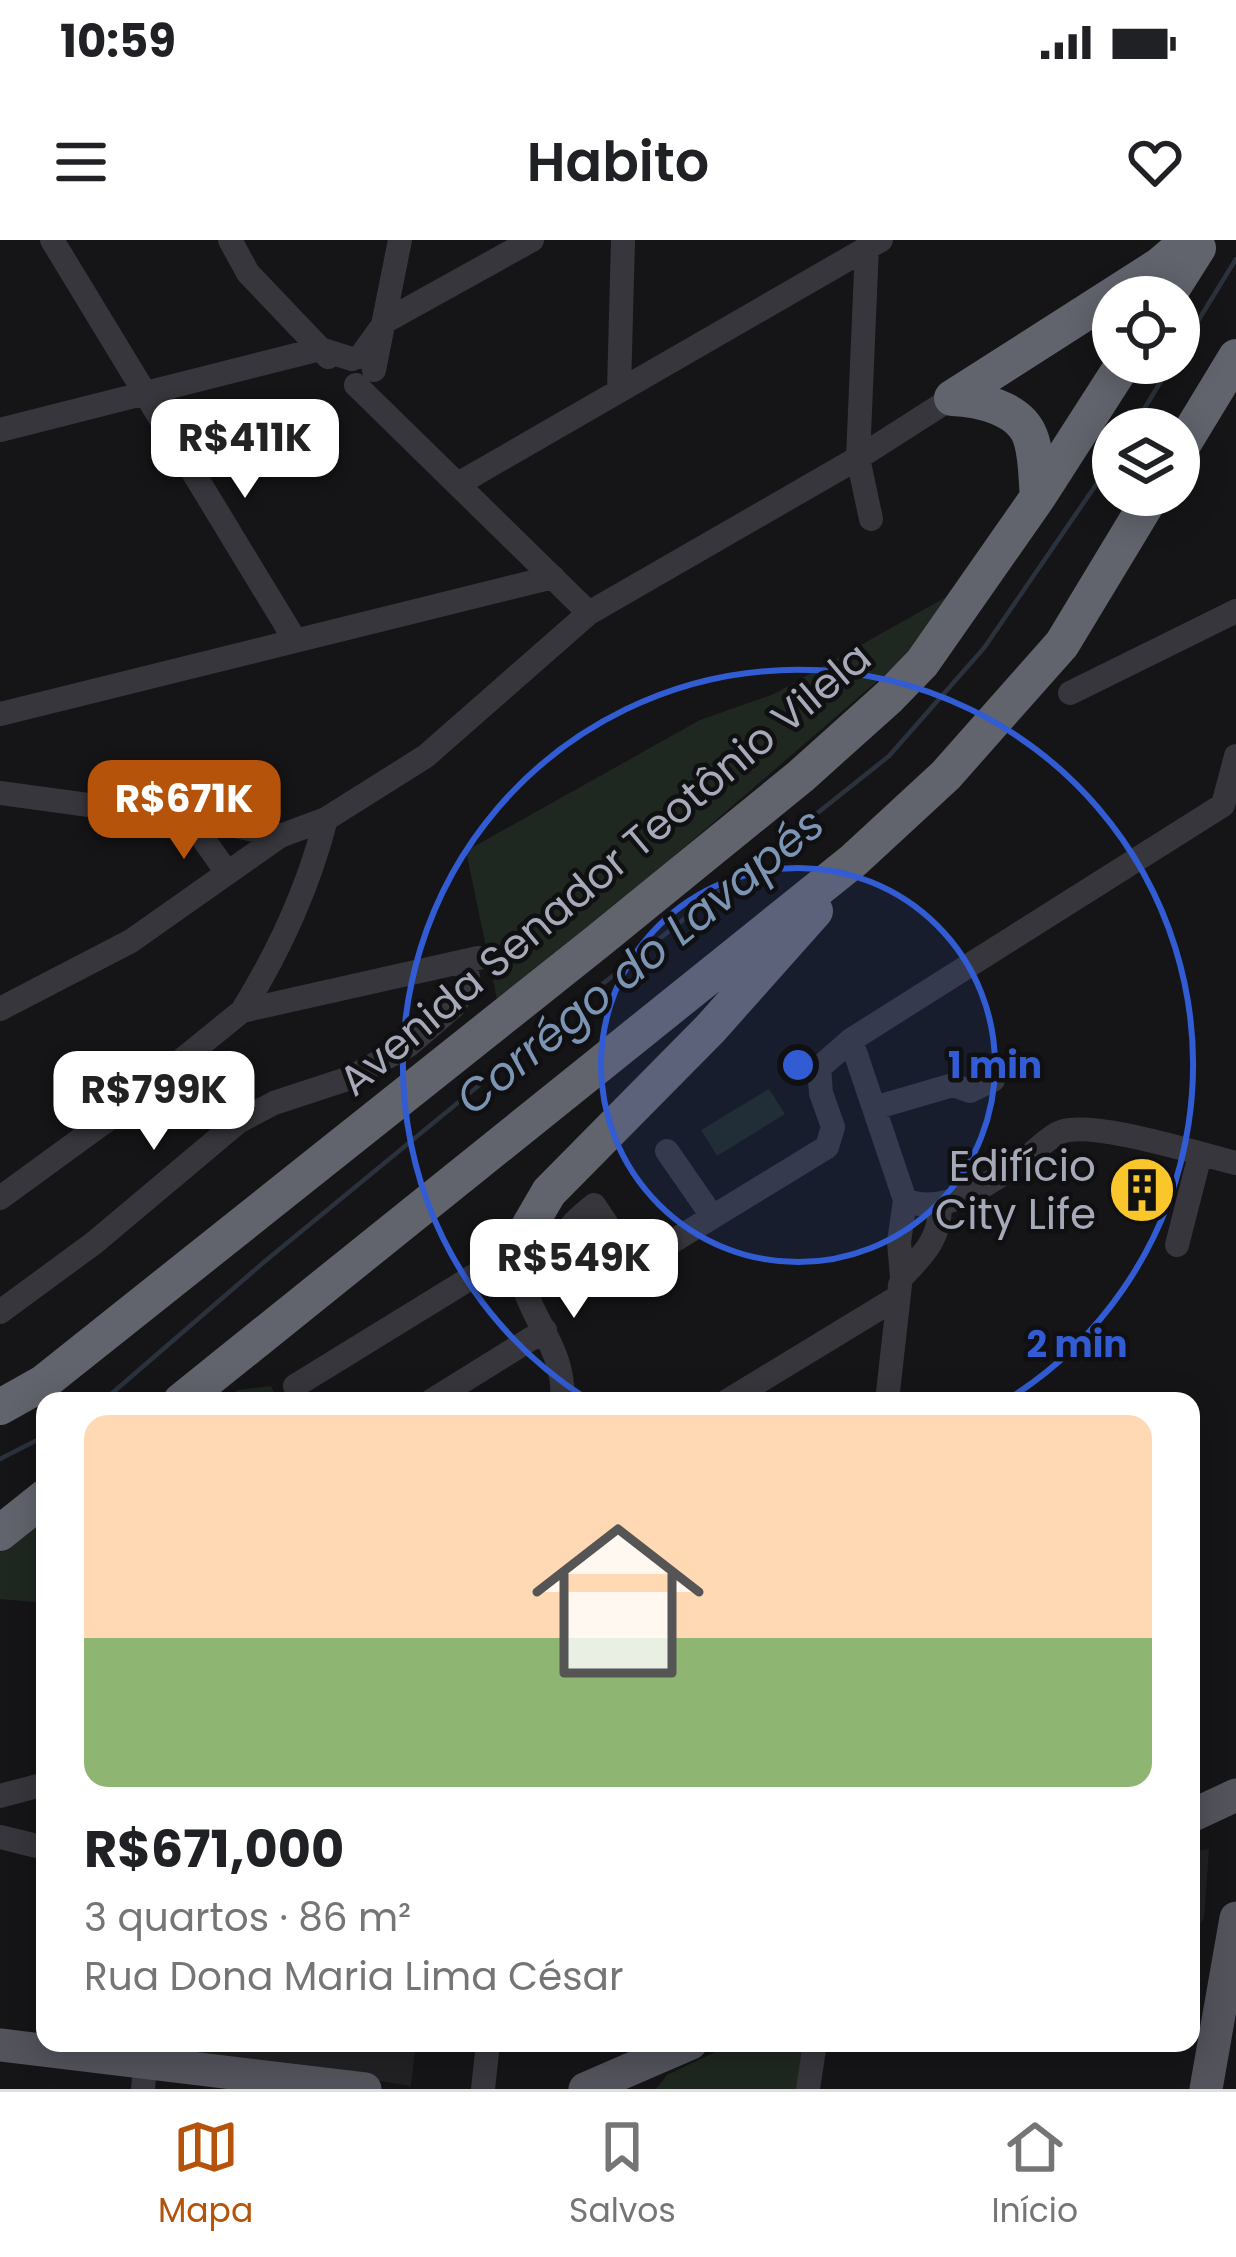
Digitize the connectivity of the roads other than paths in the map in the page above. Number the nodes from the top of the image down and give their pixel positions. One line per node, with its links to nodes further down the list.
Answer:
1 (52, 240): 16 (street)
2 (230, 240): 11 (street)
3 (400, 240): 10 (street)
4 (532, 240): 10 (street)
5 (623, 240): 15 (street)
6 (1189, 240): 17 (highway)
7 (1204, 240): 9 (highway)
8 (874, 244): 15 (street); 20 (street)
9 (1181, 276)
10 (386, 321): 13 (street)
11 (320, 349): 13 (street); 16 (street)
12 (1236, 357): 18 (highway)
13 (360, 370): 21 (street)
14 (1111, 384): 22 (highway, Avenida Senador Teotônio Vilela)
15 (620, 390): 21 (street)
16 (143, 393): 19 (street); 28 (street)
17 (952, 398): 20 (street); 22 (highway)
18 (1200, 416)
19 (0, 430)
20 (858, 458): 24 (street); 27 (street)
21 (458, 484): 25 (street)
22 (1038, 497): 65 (highway, Avenida Senador Teotônio Vilela)
23 (1139, 516): 37 (highway)
24 (871, 519)
25 (553, 577): 27 (street); 28 (street)
26 (1236, 611): 29 (street)
27 (589, 613): 35 (street)
28 (295, 640): 30 (street)
29 (1070, 693)
30 (0, 714)
31 (1236, 756): 33 (street)
32 (0, 793): 34 (street)
33 (1229, 807): 41 (street)
34 (189, 819): 36 (street); 38 (street)
35 (326, 819): 36 (street); 40 (street)
36 (280, 836): 38 (street)
37 (854, 860): 51 (highway); 60 (highway)
38 (226, 871): 39 (street)
39 (0, 1009)
40 (242, 1011): 47 (street); 57 (street)
41 (851, 1040): 43 (street); 50 (street)
42 (993, 1080): 43 (street)
43 (874, 1108): 48 (street)
44 (668, 1151): 50 (street)
45 (1200, 1155): 46 (street); 49 (street); 52 (street)
46 (1236, 1163)
47 (0, 1198)
48 (904, 1200): 49 (street); 56 (street)
49 (940, 1206): 56 (street)
50 (712, 1216): 53 (street)
51 (524, 1235): 54 (street); 55 (street)
52 (1177, 1245)
53 (634, 1265)
54 (477, 1274): 55 (street); 59 (street)
55 (524, 1283): 58 (street)
56 (900, 1287): 63 (street); 64 (street)
57 (0, 1312)
58 (545, 1330): 61 (street); 62 (street)
59 (295, 1387)
60 (192, 1392)
61 (445, 1392)
62 (563, 1392)
63 (741, 1392)
64 (888, 1392)
65 (0, 1407)
66 (36, 1497): 68 (highway)
67 (36, 1502): 69 (highway)
68 (0, 1510)
69 (0, 1533)
70 (36, 1786): 72 (street)
71 (1236, 1795): 73 (main road)
72 (0, 1796)
73 (1200, 1812)
74 (0, 1837): 75 (street)
75 (36, 1847)
76 (1236, 1918): 89 (main road)
77 (0, 2044): 78 (main road)
78 (36, 2049)
79 (58, 2052): 83 (main road)
80 (487, 2052): 86 (street)
81 (670, 2052): 87 (main road)
82 (814, 2052): 88 (street)
83 (145, 2064): 84 (main road)
84 (300, 2085): 85 (main road)
85 (365, 2089)
86 (483, 2089)
87 (585, 2089)
88 (808, 2089)
89 (1206, 2089)

